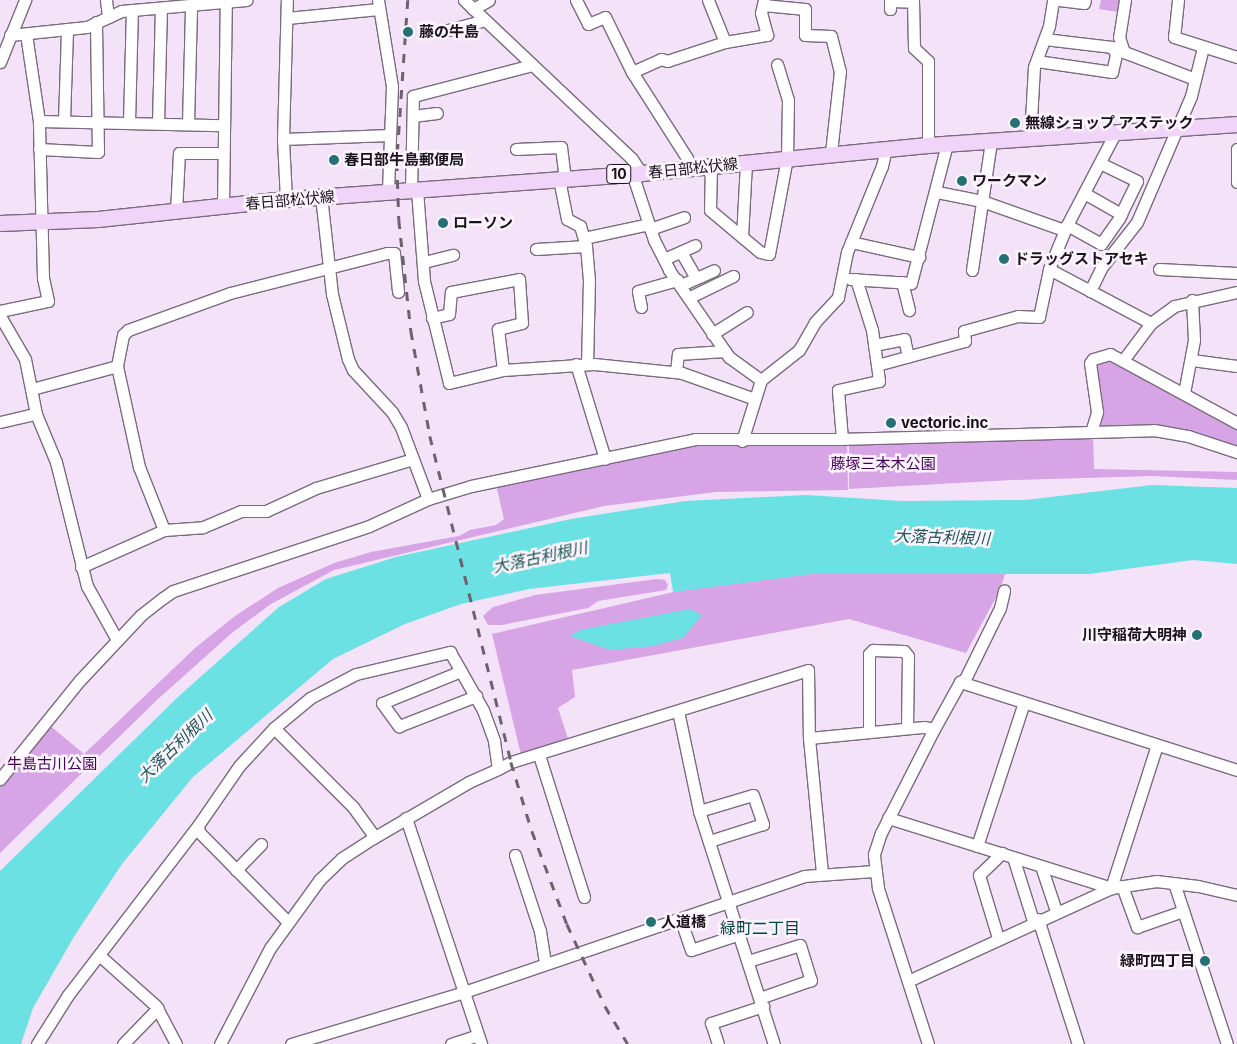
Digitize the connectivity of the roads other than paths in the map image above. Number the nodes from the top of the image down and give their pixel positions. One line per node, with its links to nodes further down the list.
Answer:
1 (25, 0): 31 (street)
2 (106, 0): 24 (street)
3 (247, 0): 14 (street)
4 (287, 0): 25 (street)
5 (464, 0): 21 (street)
6 (489, 0): 21 (street)
7 (576, 0): 40 (street)
8 (708, 0): 33 (street)
9 (1053, 0): 32 (street)
10 (1059, 0): 11 (street)
11 (1085, 0)
12 (1124, 0): 41 (street)
13 (1178, 0): 34 (street)
14 (227, 1): 19 (street); 51 (street)
15 (913, 1): 22 (street); 59 (street)
16 (764, 3): 33 (street); 65 (street)
17 (143, 5): 20 (street); 23 (street)
18 (378, 5): 25 (street); 54 (street)
19 (191, 6): 20 (street); 49 (street)
20 (161, 8): 48 (street)
21 (473, 9): 26 (street)
22 (890, 9)
23 (132, 10): 24 (street); 47 (street)
24 (108, 17): 27 (street)
25 (287, 18): 56 (street)
26 (485, 20): 29 (street); 38 (street)
27 (96, 22): 28 (street); 46 (street)
28 (67, 29): 30 (street); 45 (street)
29 (448, 30)
30 (26, 34): 31 (street); 44 (street)
31 (10, 35): 37 (street)
32 (1044, 40): 36 (street); 36 (street)
33 (725, 42): 40 (street)
34 (1203, 47): 35 (street); 41 (street)
35 (1237, 56)
36 (1037, 61): 55 (street)
37 (0, 62)
38 (532, 65): 43 (street); 71 (street)
39 (777, 65): 66 (street)
40 (632, 72): 70 (street)
41 (1195, 78): 52 (street)
42 (438, 113): 43 (street)
43 (413, 116): 74 (street)
44 (39, 121): 45 (street); 60 (street)
45 (64, 121): 46 (street)
46 (95, 121): 47 (street); 60 (street)
47 (129, 122): 48 (street)
48 (158, 122): 49 (street)
49 (188, 124): 51 (street)
50 (1237, 124): 52 (main road, 春日部松伏線 / 10)
51 (222, 125): 64 (street)
52 (1177, 129): 53 (main road, 春日部松伏線 / 10); 112 (street)
53 (1115, 133): 55 (main road, 春日部松伏線 / 10); 68 (street)
54 (390, 135): 56 (street); 75 (street)
55 (1030, 138): 57 (main road, 春日部松伏線 / 10)
56 (283, 139): 79 (street)
57 (991, 141): 58 (main road, 春日部松伏線 / 10); 80 (street)
58 (948, 144): 59 (main road, 春日部松伏線 / 10); 76 (street)
59 (928, 145): 62 (main road, 春日部松伏線 / 10)
60 (39, 149): 86 (street)
61 (516, 149): 72 (street)
62 (886, 149): 65 (main road, 春日部松伏線 / 10); 92 (street)
63 (1237, 149): 73 (street)
64 (222, 153): 81 (street); 82 (street)
65 (831, 153): 66 (main road, 春日部松伏線 / 10)
66 (787, 158): 67 (main road, 春日部松伏線 / 10); 90 (street)
67 (746, 162): 69 (main road, 春日部松伏線 / 10); 90 (street)
68 (1100, 163): 77 (street); 83 (street)
69 (711, 166): 70 (main road, 春日部松伏線 / 10); 90 (street)
70 (689, 168): 71 (main road, 春日部松伏線 / 10)
71 (637, 173): 72 (main road, 春日部松伏線 / 10); 88 (street)
72 (562, 179): 74 (main road, 春日部松伏線 / 10); 91 (street)
73 (1237, 182)
74 (414, 190): 75 (main road, 春日部松伏線 / 10); 99 (street)
75 (388, 192): 78 (main road, 春日部松伏線 / 10)
76 (937, 192): 80 (street); 97 (street)
77 (1084, 192): 83 (street); 89 (street)
78 (321, 196): 79 (main road, 春日部松伏線 / 10); 102 (street)
79 (286, 199): 81 (main road, 春日部松伏線 / 10)
80 (982, 201): 89 (street); 104 (street)
81 (223, 206): 82 (main road, 春日部松伏線 / 10)
82 (176, 212): 86 (main road, 春日部松伏線 / 10)
83 (1121, 214): 89 (street)
84 (684, 217): 88 (street)
85 (0, 218): 87 (street)
86 (40, 222): 87 (main road, 春日部松伏線 / 10); 119 (street)
87 (0, 223)
88 (649, 227): 91 (street); 98 (street)
89 (1065, 227): 100 (street)
90 (742, 237)
91 (585, 242): 94 (street); 130 (street)
92 (851, 242): 97 (street); 108 (street)
93 (695, 245): 95 (street)
94 (536, 249)
95 (681, 252): 98 (street); 107 (street)
96 (453, 255): 99 (street)
97 (919, 257): 110 (street)
98 (664, 260): 111 (street)
99 (424, 262): 122 (street)
100 (1049, 269): 112 (street); 127 (street)
101 (1159, 269): 105 (street)
102 (329, 270): 113 (street); 132 (street); 147 (street)
103 (714, 270): 107 (street)
104 (972, 270)
105 (1237, 273)
106 (733, 276): 115 (street)
107 (696, 278): 111 (street)
108 (844, 279): 109 (street); 136 (street)
109 (856, 279): 110 (street); 125 (street)
110 (902, 282): 118 (street)
111 (679, 283): 115 (street); 117 (street)
112 (1090, 291): 123 (street)
113 (398, 292)
114 (1237, 292): 116 (street)
115 (690, 297): 124 (street)
116 (1192, 300): 123 (street); 129 (street)
117 (641, 307)
118 (909, 310)
119 (0, 311)
120 (747, 312): 124 (street)
121 (0, 316): 137 (street)
122 (432, 318): 134 (street); 134 (street)
123 (1151, 323): 128 (street)
124 (712, 334): 126 (street)
125 (874, 345): 127 (street); 131 (street)
126 (725, 351): 135 (street); 136 (street)
127 (908, 357): 131 (street)
128 (1124, 359): 138 (street); 143 (street)
129 (1192, 360): 133 (street); 138 (street)
130 (581, 364): 134 (street); 135 (street); 148 (street)
131 (877, 365): 144 (street)
132 (117, 366): 137 (street); 150 (street)
133 (1237, 366)
134 (503, 370)
135 (676, 372): 139 (street)
136 (761, 380): 139 (street)
137 (32, 389): 140 (street)
138 (1184, 393): 142 (street)
139 (755, 399): 145 (street)
140 (36, 414): 141 (street); 151 (street)
141 (0, 422)
142 (1237, 423)
143 (1091, 432): 144 (street); 146 (street)
144 (842, 439): 145 (street)
145 (742, 441): 148 (street)
146 (1237, 452)
147 (413, 459): 149 (street); 150 (street)
148 (605, 459): 149 (street)
149 (428, 499): 153 (street)
150 (164, 530): 151 (street)
151 (81, 567): 153 (street)
152 (1004, 590): 155 (street)
153 (117, 640): 168 (street)
154 (461, 671): 156 (street); 156 (street); 159 (street)
155 (960, 682): 157 (street); 161 (street)
156 (476, 696): 166 (street)
157 (1024, 702): 164 (street); 176 (street)
158 (678, 711): 163 (street); 165 (street); 169 (street)
159 (274, 728): 172 (street); 173 (street)
160 (907, 728): 161 (street); 162 (street); 162 (street)
161 (934, 729): 171 (street)
162 (869, 731): 163 (street)
163 (809, 738): 182 (street)
164 (1157, 745): 167 (street); 184 (street)
165 (538, 755): 166 (street); 186 (street)
166 (498, 770): 170 (street)
167 (1237, 770)
168 (0, 779)
169 (699, 811): 174 (street); 174 (street)
170 (406, 818): 173 (street); 199 (street)
171 (888, 818): 176 (street); 181 (street)
172 (198, 826): 180 (street); 195 (street)
173 (375, 837): 192 (street)
174 (709, 841): 187 (street)
175 (261, 844): 180 (street)
176 (977, 846): 178 (street)
177 (515, 854): 197 (street)
178 (1007, 855): 179 (street); 191 (street); 194 (street)
179 (1041, 866): 184 (street); 188 (street)
180 (236, 870): 192 (street)
181 (874, 870): 182 (street); 198 (street)
182 (822, 873): 187 (street)
183 (1174, 883): 184 (street); 185 (street); 189 (street)
184 (1117, 887): 188 (street); 189 (street)
185 (1237, 895)
186 (584, 897)
187 (729, 902): 190 (street); 193 (street)
188 (1056, 911): 191 (street)
189 (1183, 911): 215 (street)
190 (680, 918): 193 (street); 197 (street)
191 (1036, 920): 194 (street); 214 (street)
192 (288, 922): 208 (street)
193 (740, 934): 196 (street)
194 (998, 938): 198 (street)
195 (99, 955): 201 (street); 205 (street)
196 (748, 961): 200 (street); 200 (street)
197 (545, 963): 199 (street)
198 (908, 981): 213 (street)
199 (464, 992): 202 (street); 203 (street)
200 (762, 1002): 204 (street); 212 (street)
201 (158, 1008): 206 (street); 207 (street)
202 (329, 1032): 209 (street); 210 (street)
203 (479, 1040): 211 (street)
204 (770, 1043)
205 (37, 1044)
206 (123, 1044)
207 (176, 1044)
208 (220, 1044)
209 (290, 1044)
210 (333, 1044)
211 (451, 1044)
212 (718, 1044)
213 (928, 1044)
214 (1078, 1044)
215 (1228, 1044)

